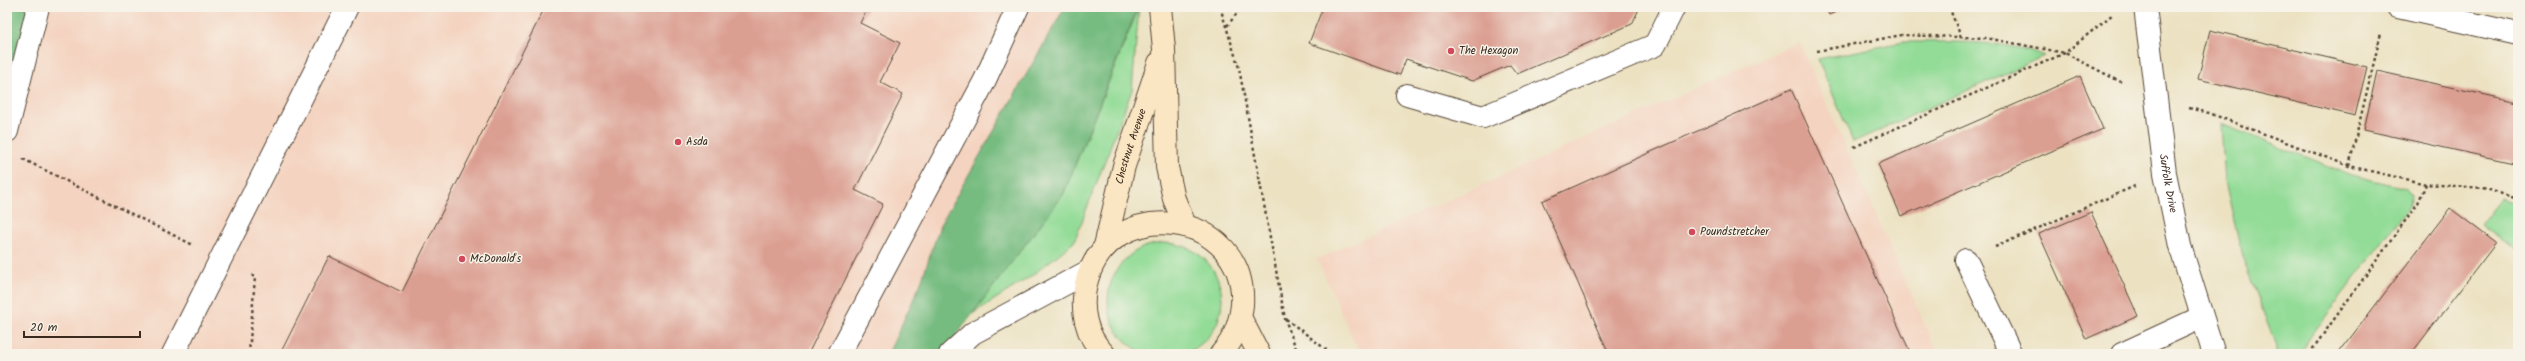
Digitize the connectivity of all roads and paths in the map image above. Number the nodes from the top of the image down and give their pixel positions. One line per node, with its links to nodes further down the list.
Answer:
1 (38, 7): 21 (street)
2 (347, 7): 30 (street)
3 (1018, 7): 38 (street)
4 (1160, 7): 16 (street, Chestnut Avenue)
5 (1220, 7): 12 (path)
6 (1242, 7): 12 (path)
7 (1674, 7): 19 (street)
8 (1949, 7): 15 (path)
9 (2145, 7): 20 (street, Suffolk Drive)
10 (2398, 7): 14 (street)
11 (2116, 11): 18 (path)
12 (1226, 26): 35 (path)
13 (2381, 30): 24 (path)
14 (2518, 34)
15 (1961, 37): 17 (path); 18 (path)
16 (1164, 49): 28 (street, Chestnut Avenue); 29 (street, Chestnut Avenue)
17 (1817, 51)
18 (2065, 52): 20 (path); 22 (path)
19 (1408, 95)
20 (2155, 100): 24 (path); 25 (street, Suffolk Drive)
21 (7, 131)
22 (1854, 147)
23 (20, 159): 30 (path)
24 (2349, 166): 26 (path)
25 (2165, 173): 31 (path); 33 (street, Suffolk Drive)
26 (2426, 184): 27 (path); 48 (path)
27 (2518, 199)
28 (1185, 225): 29 (street); 34 (street)
29 (1105, 246): 32 (street)
30 (222, 259): 36 (street); 37 (path)
31 (1966, 260): 45 (street)
32 (1089, 271): 39 (street); 40 (street)
33 (2202, 317): 46 (street); 47 (street, Suffolk Drive)
34 (1241, 319): 41 (street); 42 (street)
35 (1285, 319): 43 (path); 44 (path)
36 (173, 354)
37 (249, 354)
38 (839, 354)
39 (950, 354)
40 (1104, 354)
41 (1221, 354)
42 (1259, 354)
43 (1298, 354)
44 (1332, 354)
45 (2011, 354)
46 (2122, 354)
47 (2214, 354)
48 (2309, 354)

